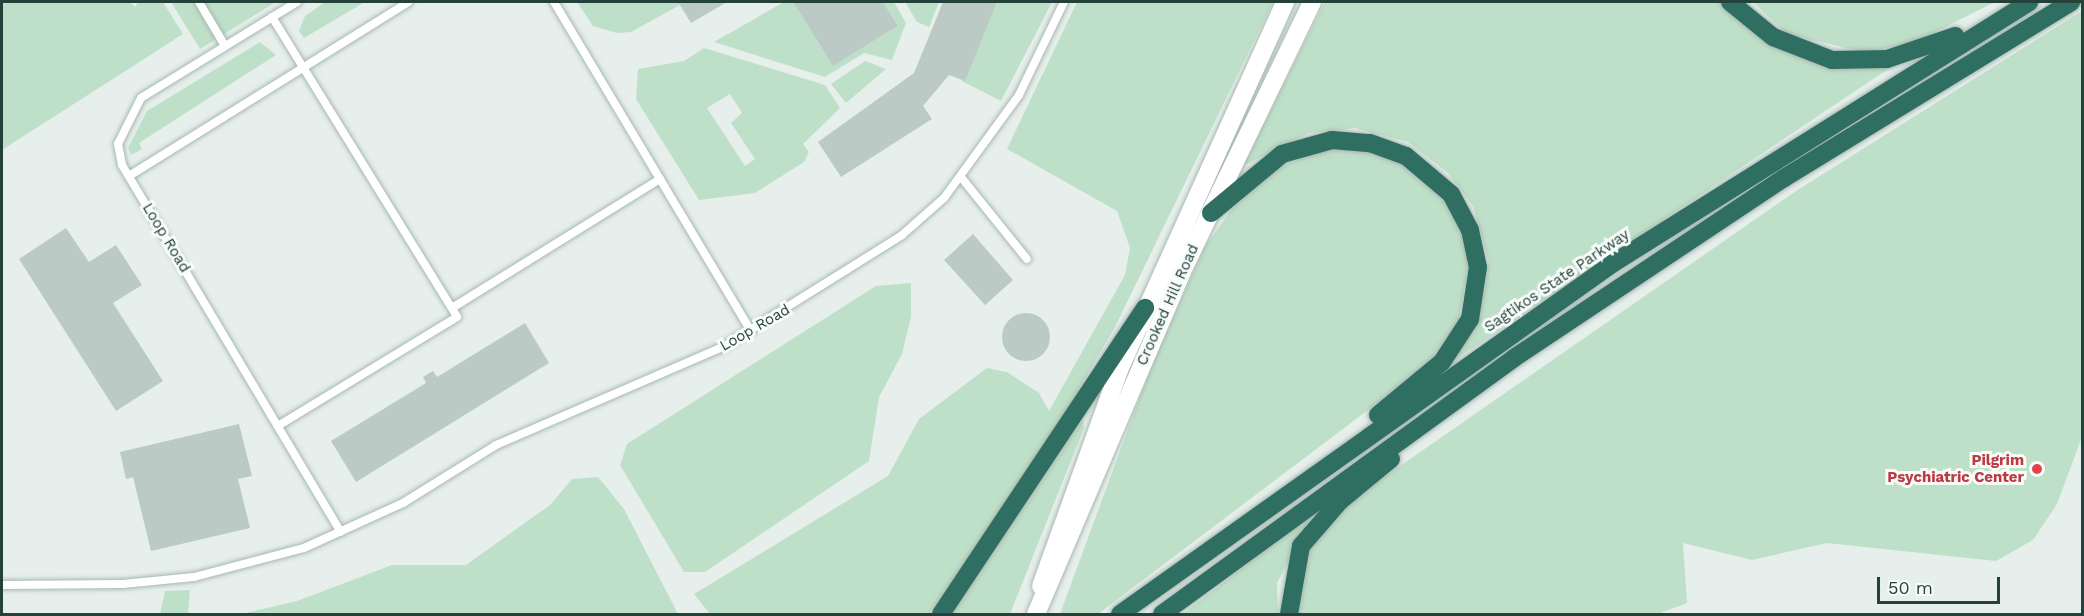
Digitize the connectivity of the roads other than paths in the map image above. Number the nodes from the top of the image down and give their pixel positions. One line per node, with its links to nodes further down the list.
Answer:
1 (200, 2): 13 (lane)
2 (297, 2): 11 (lane, Loop Road)
3 (408, 2): 14 (lane)
4 (554, 2): 17 (lane)
5 (1064, 2): 16 (lane, Loop Road)
6 (1285, 2): 21 (main road, Crooked Hill Road)
7 (1312, 2): 18 (main road, Crooked Hill Road)
8 (1730, 2): 12 (highway)
9 (2030, 2): 12 (highway, Sagtikos State Parkway)
10 (2071, 2): 23 (highway)
11 (272, 17): 13 (lane, Loop Road); 14 (lane)
12 (2001, 18): 25 (highway, Sagtikos State Parkway)
13 (225, 46): 15 (lane, Loop Road)
14 (303, 67): 15 (lane); 20 (lane)
15 (129, 176): 24 (lane, Loop Road)
16 (961, 177): 19 (lane); 22 (lane, Loop Road)
17 (660, 180): 20 (lane); 22 (lane)
18 (1211, 213): 25 (highway); 29 (main road, Crooked Hill Road)
19 (1027, 259)
20 (452, 308): 24 (lane)
21 (1144, 308): 28 (highway); 29 (main road, Crooked Hill Road)
22 (751, 331): 26 (lane, Loop Road)
23 (1514, 358): 31 (highway); 32 (highway)
24 (278, 426): 26 (lane, Loop Road)
25 (1322, 468): 30 (highway, Sagtikos State Parkway)
26 (341, 532): 27 (lane, Loop Road)
27 (2, 585)
28 (941, 615)
29 (1036, 615)
30 (1120, 615)
31 (1162, 615)
32 (1289, 615)

